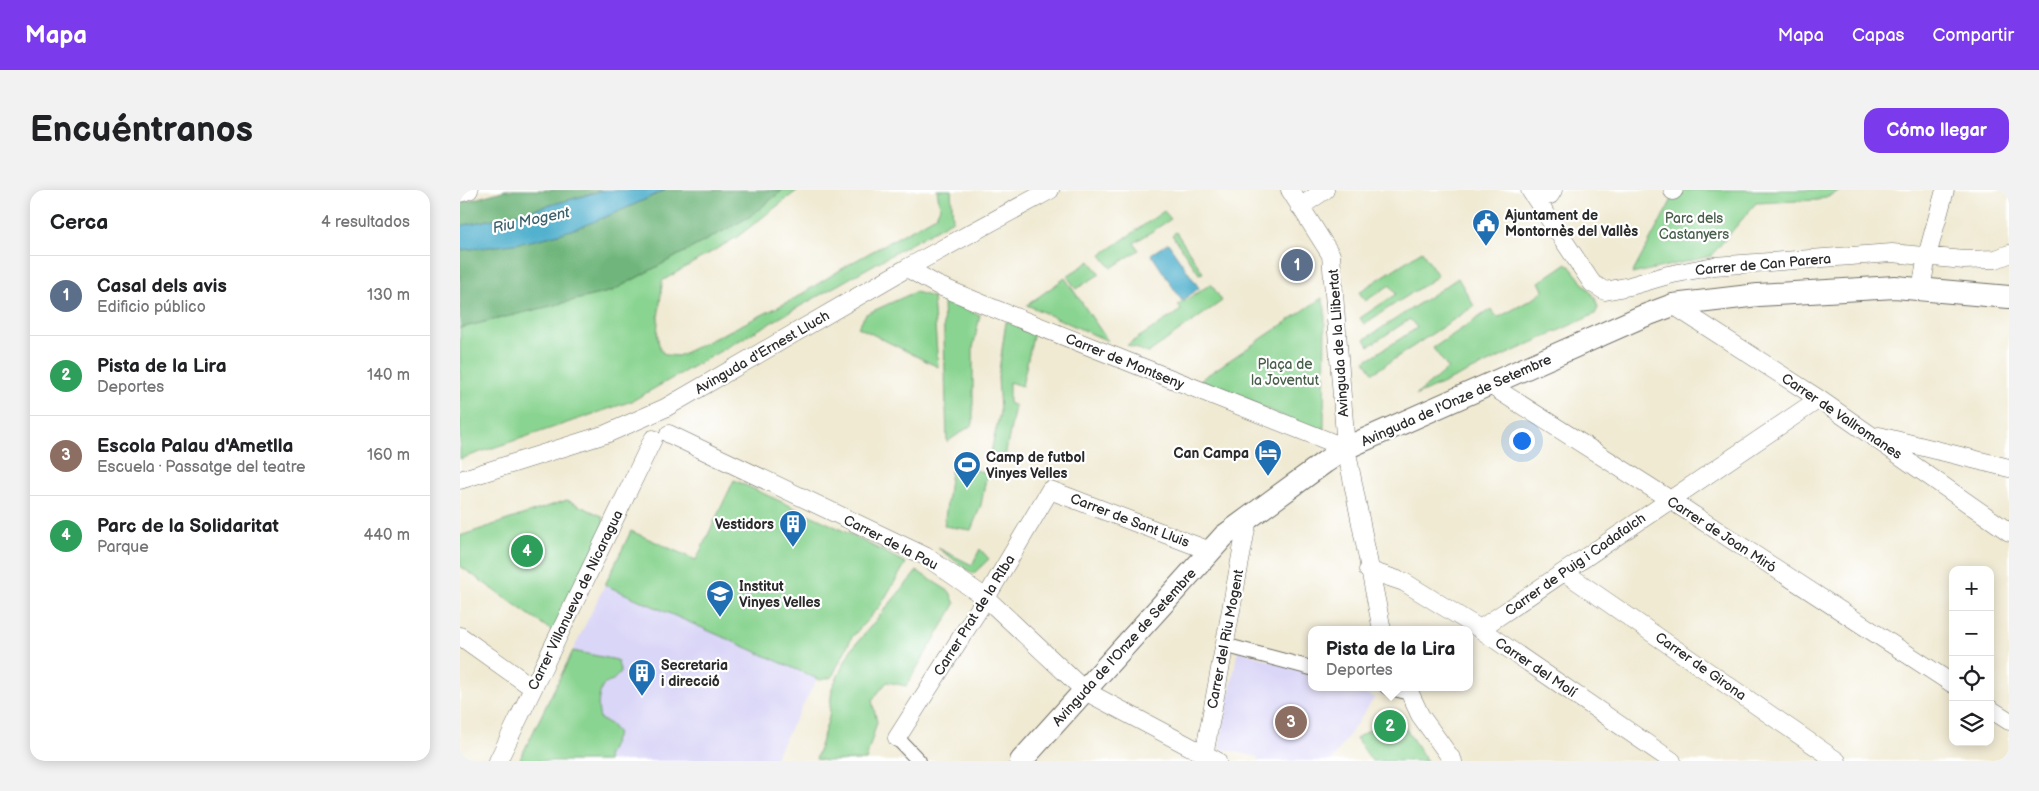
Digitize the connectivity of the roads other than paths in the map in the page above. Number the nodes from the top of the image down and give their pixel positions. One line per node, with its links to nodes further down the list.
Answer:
1 (469, 190): 8 (street)
2 (1050, 190): 12 (street, Avinguda d'Ernest Lluch)
3 (1290, 190): 9 (street, Avinguda de la Llibertat)
4 (1324, 190): 9 (street)
5 (1553, 190): 7 (street)
6 (1944, 190): 11 (street)
7 (1531, 192): 11 (street, Carrer de Can Parera)
8 (460, 193)
9 (1300, 207): 22 (street, Avinguda de la Llibertat)
10 (2009, 254): 11 (street, Carrer de Can Parera)
11 (1926, 256): 13 (street)
12 (907, 268): 18 (street, Avinguda d'Ernest Lluch); 22 (street, Carrer de Montseny)
13 (1921, 289): 14 (street, Avinguda de l'Onze de Setembre); 15 (street, Avinguda de l'Onze de Setembre)
14 (2009, 297)
15 (1672, 305): 16 (street, Avinguda de l'Onze de Setembre); 17 (street, Carrer de Vallromanes)
16 (1490, 385): 22 (street, Avinguda de l'Onze de Setembre); 26 (street, Carrer de Joan Miró)
17 (1819, 399): 20 (street, Carrer de Vallromanes); 26 (street, Carrer de Puig i Cadafalch)
18 (665, 408): 19 (street, Avinguda d'Ernest Lluch); 21 (street)
19 (640, 420): 21 (street); 24 (street, Avinguda d'Ernest Lluch)
20 (1869, 434): 23 (street); 28 (street, Carrer de Vallromanes)
21 (661, 437): 32 (street, Carrer de la Pau); 39 (street, Carrer Villanueva de Nicaragua)
22 (1346, 448): 27 (street, Avinguda de l'Onze de Setembre); 30 (street, Avinguda de la Llibertat)
23 (2009, 468)
24 (460, 480)
25 (1050, 490): 29 (street, Carrer de Sant Lluis); 32 (street, Carrer Prat de la RIba)
26 (1669, 499): 31 (street, Carrer de Puig i Cadafalch); 38 (street, Carrer de Joan Miró)
27 (1248, 518): 29 (street, Avinguda de l'Onze de Setembre); 36 (street, Carrer del Riu Mogent)
28 (2009, 532)
29 (1210, 551): 40 (street, Avinguda de l'Onze de Setembre)
30 (1368, 570): 33 (street, Avinguda de la Llibertat); 34 (street, Carrer del Molí)
31 (1564, 572): 34 (street, Carrer de Puig i Cadafalch); 51 (street, Carrer de Girona)
32 (986, 598): 40 (street, Carrer de la Pau); 44 (street, Carrer Prat de la RIba)
33 (1381, 626)
34 (1480, 629): 50 (street, Carrer del Molí)
35 (460, 636): 39 (street)
36 (1224, 645): 37 (street); 45 (street, Carrer del Riu Mogent)
37 (1308, 667)
38 (1949, 681)
39 (533, 688): 46 (street, Carrer Villanueva de Nicaragua)
40 (1085, 691): 45 (street, Carrer de la Pau); 48 (street, Avinguda de l'Onze de Setembre)
41 (1409, 691): 49 (street)
42 (1994, 712): 43 (street)
43 (2009, 721)
44 (897, 738): 47 (street)
45 (1208, 759)
46 (498, 761)
47 (919, 761)
48 (1022, 761)
49 (1453, 761)
50 (1672, 761)
51 (1837, 761)

